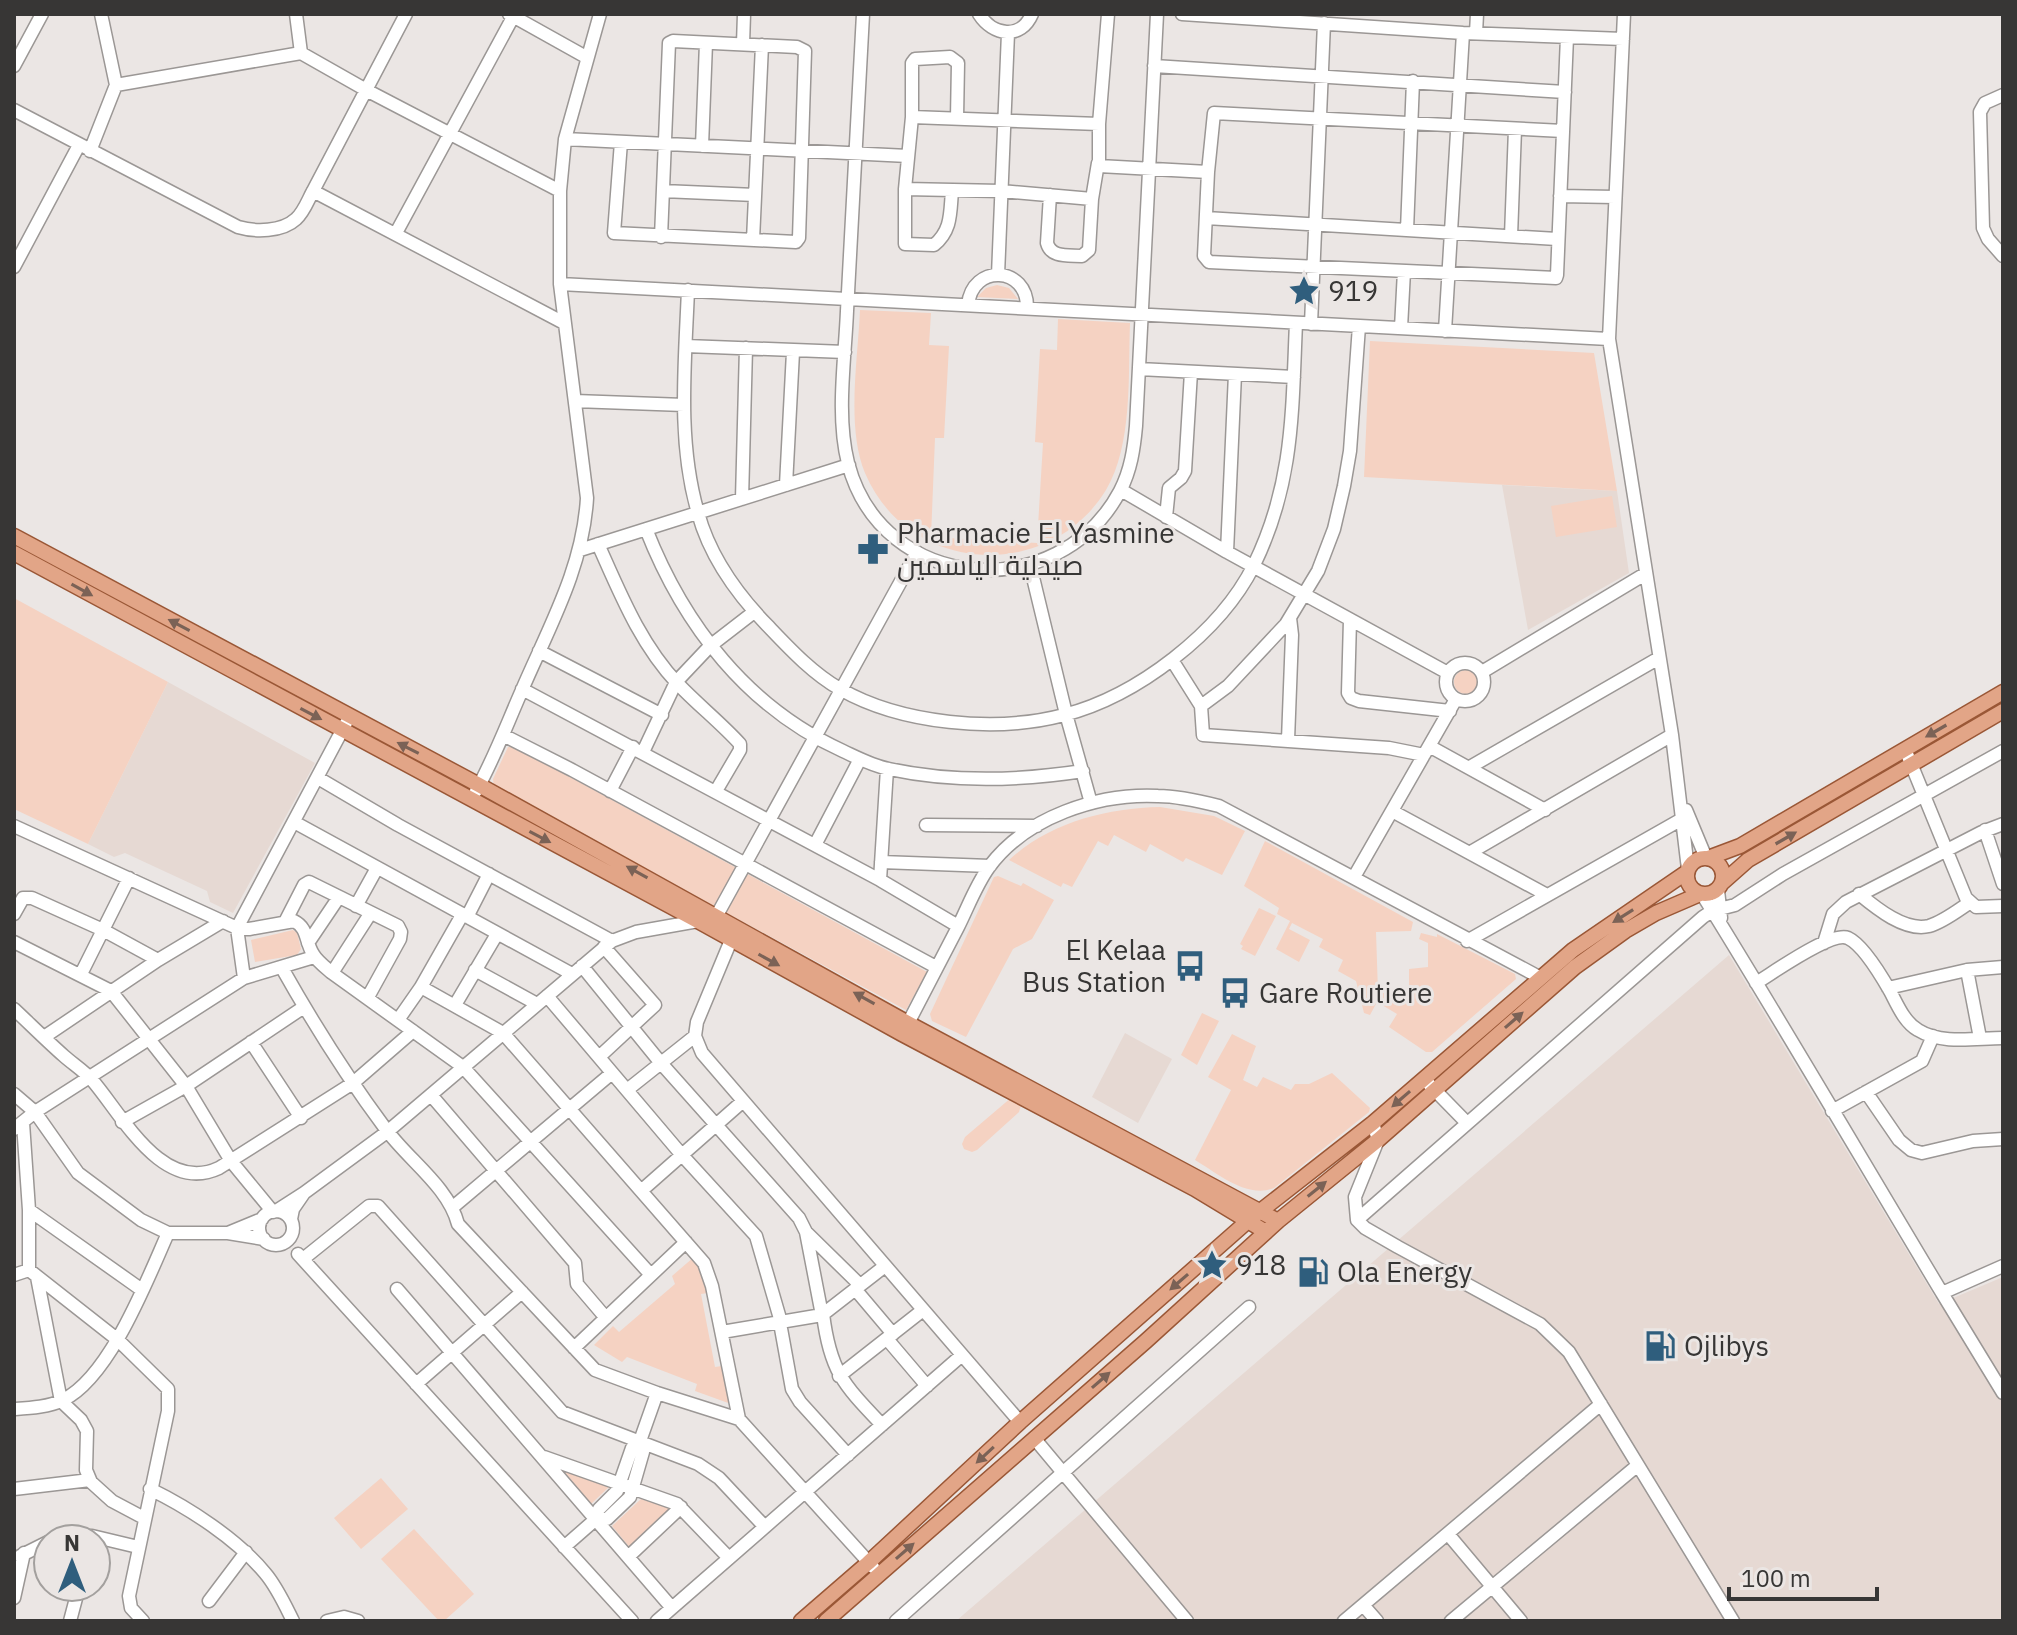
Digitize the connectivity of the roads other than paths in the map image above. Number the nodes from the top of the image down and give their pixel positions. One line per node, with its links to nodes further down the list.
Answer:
1 (42, 14): 30 (street)
2 (101, 14): 35 (street)
3 (296, 14): 28 (street)
4 (406, 14): 36 (street)
5 (600, 14): 29 (street)
6 (744, 14): 26 (street)
7 (863, 14): 57 (street)
8 (979, 14): 21 (street)
9 (1032, 14): 21 (street)
10 (1108, 14): 45 (street)
11 (1157, 14): 31 (street)
12 (1182, 14): 17 (street)
13 (1390, 14): 20 (street)
14 (1477, 14): 22 (street)
15 (1624, 14): 24 (street)
16 (510, 15): 29 (street); 49 (street)
17 (1207, 15): 18 (street)
18 (1250, 16): 19 (street)
19 (1324, 23): 20 (street); 32 (street)
20 (1390, 28): 22 (street)
21 (1008, 33): 43 (street)
22 (1470, 33): 23 (street); 34 (street)
23 (1567, 37): 24 (street); 37 (street)
24 (1623, 39): 71 (street)
25 (706, 43): 26 (street); 52 (street); 53 (street)
26 (743, 44): 27 (street)
27 (762, 45): 55 (street); 56 (street)
28 (301, 53): 35 (street); 36 (street)
29 (586, 57): 50 (street)
30 (14, 66)
31 (1154, 66): 32 (street); 60 (street)
32 (1322, 75): 33 (street); 42 (street)
33 (1413, 81): 34 (street); 44 (street)
34 (1458, 84): 37 (street); 46 (street)
35 (116, 85): 54 (street)
36 (368, 91): 49 (street); 63 (street)
37 (1565, 92): 48 (street)
38 (2003, 95): 82 (street)
39 (14, 110): 54 (street)
40 (912, 117): 41 (street); 41 (street); 58 (street)
41 (957, 118): 43 (street)
42 (1320, 118): 44 (street); 61 (street); 74 (street)
43 (1004, 119): 45 (street); 67 (street)
44 (1412, 123): 46 (street); 75 (street)
45 (1099, 124): 59 (street)
46 (1456, 125): 47 (street); 77 (street)
47 (1515, 129): 48 (street); 78 (street)
48 (1563, 131): 70 (street)
49 (451, 133): 64 (street); 76 (street)
50 (565, 139): 51 (street); 64 (street)
51 (621, 142): 52 (street); 79 (street)
52 (664, 144): 53 (street); 65 (street)
53 (702, 146): 55 (street)
54 (84, 148): 63 (street); 83 (street)
55 (757, 149): 56 (street); 68 (street)
56 (804, 152): 57 (street); 81 (street)
57 (855, 155): 58 (street); 90 (street)
58 (908, 156): 62 (street)
59 (1098, 163): 60 (street); 72 (street)
60 (1149, 168): 61 (street); 93 (street)
61 (1208, 172): 73 (street)
62 (905, 189): 66 (street); 66 (street)
63 (313, 191): 76 (street)
64 (560, 191): 88 (street)
65 (663, 191): 68 (street); 79 (street)
66 (952, 191): 67 (street)
67 (1001, 191): 69 (street); 87 (street)
68 (755, 195): 81 (street)
69 (1050, 195): 72 (street); 72 (street)
70 (1560, 196): 71 (street); 80 (street)
71 (1615, 197): 100 (street)
72 (1092, 199)
73 (1206, 218): 74 (street); 84 (street)
74 (1315, 225): 75 (street); 84 (street)
75 (1407, 230): 77 (street)
76 (396, 233): 94 (street)
77 (1451, 233): 78 (street); 86 (street)
78 (1511, 236): 80 (street)
79 (661, 237): 81 (street)
80 (1557, 239): 86 (street)
81 (753, 240)
82 (2003, 256)
83 (15, 263)
84 (1313, 267): 85 (street); 96 (street)
85 (1404, 271): 86 (street); 98 (street)
86 (1449, 274): 99 (street)
87 (998, 275): 91 (street); 92 (street)
88 (560, 284): 89 (street); 94 (street)
89 (688, 290): 90 (street); 101 (street)
90 (847, 299): 91 (street); 104 (street)
91 (968, 305): 92 (street)
92 (1027, 308): 93 (street)
93 (1141, 315): 95 (street); 105 (street)
94 (564, 323): 109 (street)
95 (1296, 323): 96 (street); 108 (street)
96 (1311, 324): 97 (street)
97 (1359, 326): 98 (street); 128 (street)
98 (1401, 328): 99 (street)
99 (1445, 331): 100 (street)
100 (1609, 339): 127 (street)
101 (686, 346): 102 (street); 110 (street)
102 (746, 348): 103 (street); 114 (street)
103 (793, 352): 104 (street); 112 (street)
104 (845, 352): 111 (street)
105 (1139, 369): 106 (street); 113 (street)
106 (1191, 372): 107 (street); 116 (street)
107 (1235, 374): 108 (street); 122 (street)
108 (1294, 377): 126 (street)
109 (575, 401): 110 (street); 120 (street)
110 (684, 405): 115 (street)
111 (849, 465): 112 (street); 121 (street)
112 (786, 485): 114 (street)
113 (1121, 490): 116 (street); 125 (street)
114 (742, 499): 115 (street)
115 (698, 514): 117 (street); 129 (street)
116 (1166, 517): 122 (street)
117 (646, 529): 119 (street); 132 (street)
118 (14, 536): 124 (main road)
119 (598, 544): 120 (street); 138 (street)
120 (580, 550): 133 (street)
121 (917, 552): 125 (street); 140 (street)
122 (1227, 552): 126 (street)
123 (14, 553): 124 (main road)
124 (39, 558): 147 (main road)
125 (1030, 565): 145 (street)
126 (1253, 567): 128 (street); 135 (street)
127 (1645, 574): 134 (street); 136 (street)
128 (1304, 593): 130 (street); 131 (street)
129 (754, 612): 132 (street); 140 (street)
130 (1290, 618): 143 (street); 151 (street)
131 (1350, 620): 137 (street); 142 (street)
132 (710, 646): 138 (street); 150 (street)
133 (539, 651): 139 (street); 146 (street)
134 (1659, 658): 149 (street); 158 (street)
135 (1172, 660): 143 (street); 145 (street)
136 (1482, 672): 137 (street); 142 (street)
137 (1448, 673): 142 (street)
138 (676, 682): 146 (street); 165 (street)
139 (522, 689): 148 (street); 152 (street)
140 (840, 689): 145 (street); 150 (street)
141 (2003, 692): 153 (main road, one-way to 153)
142 (1453, 705): 154 (street)
143 (1201, 706): 151 (street)
144 (2003, 711): 157 (main road)
145 (1066, 714): 160 (street)
146 (662, 715): 152 (street)
147 (345, 724): 161 (street); 162 (main road, one-way to 147); 167 (main road)
148 (503, 735): 162 (street); 164 (street)
149 (1672, 735): 163 (street); 169 (street)
150 (813, 738): 156 (street); 172 (street)
151 (1288, 740): 154 (street)
152 (638, 749): 164 (street); 165 (street)
153 (1905, 749): 157 (street); 180 (main road)
154 (1427, 751): 158 (street); 170 (street)
155 (2003, 751): 166 (street)
156 (860, 759): 159 (street); 179 (street)
157 (1913, 764): 166 (street); 184 (main road, one-way to 157)
158 (1470, 767): 169 (street)
159 (887, 769): 160 (street); 185 (street)
160 (1083, 771): 168 (street)
161 (318, 778): 173 (street); 190 (street)
162 (479, 785): 167 (street); 208 (main road, one-way to 162)
163 (1679, 788): 171 (street); 183 (street)
164 (610, 791): 186 (street)
165 (716, 791): 172 (street)
166 (1925, 796): 181 (street); 205 (street)
167 (471, 801): 208 (main road, one-way to 208)
168 (1091, 803): 177 (street); 192 (street)
169 (1545, 810): 182 (street)
170 (1392, 811): 182 (street); 192 (street)
171 (1682, 819): 189 (street); 199 (street)
172 (768, 821): 179 (street); 186 (street)
173 (294, 822): 188 (street); 213 (street)
174 (2003, 824): 178 (street)
175 (926, 825): 177 (street)
176 (14, 826): 193 (street)
177 (1037, 826): 187 (street)
178 (1985, 830): 181 (street); 191 (street)
179 (815, 845): 194 (street)
180 (1740, 846): 183 (main road); 184 (main road)
181 (1946, 850): 198 (street); 201 (street)
182 (1471, 852): 199 (street)
183 (1707, 858): 189 (main road); 195 (main road)
184 (1748, 860): 195 (main road)
185 (881, 862): 187 (street); 194 (street)
186 (745, 864): 208 (street); 224 (street)
187 (990, 866): 212 (street)
188 (377, 868): 203 (street); 209 (street)
189 (1688, 870): 196 (main road); 197 (main road)
190 (489, 874): 209 (street); 221 (street)
191 (2002, 875)
192 (1354, 877): 217 (street)
193 (129, 878): 210 (street); 214 (street)
194 (880, 880): 212 (street)
195 (1720, 886): 197 (main road); 205 (street)
196 (1663, 890): 202 (main road); 233 (main road, one-way to 233)
197 (1701, 894): 202 (main road); 205 (street)
198 (1859, 894): 201 (street); 220 (street)
199 (1547, 895): 217 (street)
200 (339, 897): 203 (street); 211 (street); 219 (street)
201 (1969, 903): 204 (street)
202 (1672, 905): 261 (main road, one-way to 202)
203 (356, 906): 207 (street)
204 (2003, 906)
205 (1715, 910): 234 (street); 274 (street)
206 (14, 914): 214 (street)
207 (370, 914): 230 (street); 238 (street)
208 (707, 915): 215 (main road); 221 (street)
209 (464, 916): 216 (street); 235 (street)
210 (223, 921): 213 (street); 223 (street)
211 (285, 922): 213 (street); 219 (street)
212 (958, 926): 224 (street)
213 (237, 928): 232 (street)
214 (103, 930): 223 (street); 231 (street)
215 (734, 933): 245 (main road); 248 (street)
216 (497, 934): 227 (street); 228 (street)
217 (1467, 941): 233 (street)
218 (14, 942): 231 (street)
219 (308, 943): 222 (street)
220 (1824, 943): 234 (street); 236 (street)
221 (608, 944): 228 (street); 244 (street)
222 (314, 957): 226 (street); 230 (street)
223 (158, 960): 237 (street)
224 (936, 967): 245 (street)
225 (2003, 967): 229 (street)
226 (282, 968): 232 (street); 241 (street)
227 (475, 970): 239 (street); 240 (street)
228 (577, 970): 239 (street); 244 (street)
229 (1967, 970): 236 (street); 251 (street)
230 (332, 973): 238 (street)
231 (81, 974): 237 (street)
232 (244, 978): 253 (street)
233 (1541, 978): 261 (main road)
234 (1756, 983): 269 (street)
235 (421, 987): 240 (street); 243 (street)
236 (1888, 988): 249 (street)
237 (111, 991): 250 (street); 253 (street)
238 (368, 997): 243 (street)
239 (542, 1000): 247 (street); 255 (street)
240 (455, 1005): 247 (street)
241 (304, 1007): 254 (street); 260 (street)
242 (14, 1009): 250 (street)
243 (398, 1020): 246 (street)
244 (631, 1027): 255 (street); 256 (street)
245 (905, 1028): 289 (main road)
246 (413, 1031): 257 (street); 260 (street)
247 (503, 1033): 257 (street); 268 (street)
248 (695, 1036): 256 (street); 267 (street)
249 (1933, 1036): 251 (street); 264 (street)
250 (44, 1037): 259 (street)
251 (1980, 1038): 252 (street)
252 (2003, 1038)
253 (151, 1040): 259 (street); 262 (street)
254 (251, 1042): 262 (street); 271 (street)
255 (599, 1057): 258 (street)
256 (660, 1062): 263 (street); 275 (street)
257 (463, 1067): 266 (street); 280 (street)
258 (612, 1073): 263 (street); 268 (street)
259 (90, 1078): 270 (street); 272 (street)
260 (353, 1083): 271 (street); 277 (street)
261 (1429, 1084): 273 (main road, one-way to 273); 274 (street); 279 (main road)
262 (186, 1086): 272 (street); 282 (street)
263 (627, 1090): 281 (street)
264 (1866, 1092): 269 (street); 278 (street)
265 (14, 1094): 270 (street)
266 (431, 1095): 277 (street); 283 (street)
267 (742, 1102): 275 (street); 300 (street)
268 (571, 1110): 280 (street); 284 (street)
269 (1832, 1111): 309 (street)
270 (35, 1112): 276 (street); 295 (street)
271 (301, 1118): 282 (street)
272 (122, 1122): 282 (street)
273 (1373, 1123): 279 (street); 289 (main road)
274 (1467, 1123): 290 (street)
275 (717, 1124): 281 (street); 293 (street)
276 (19, 1126): 287 (street)
277 (387, 1132): 285 (street); 286 (street)
278 (2003, 1139)
279 (1378, 1140): 290 (street); 291 (main road, one-way to 279)
280 (530, 1144): 283 (street); 304 (street)
281 (681, 1154): 284 (street); 314 (street)
282 (231, 1161): 288 (street)
283 (495, 1171): 286 (street); 313 (street)
284 (641, 1191): 298 (street)
285 (304, 1193): 288 (street); 292 (street)
286 (453, 1207): 308 (street)
287 (29, 1210): 302 (street); 307 (street)
288 (270, 1214): 292 (street); 296 (street); 297 (street)
289 (1254, 1216): 291 (main road); 294 (main road); 331 (main road, one-way to 331)
290 (1357, 1220): 328 (street)
291 (1278, 1221): 294 (main road)
292 (292, 1225): 297 (street); 299 (street)
293 (806, 1232): 305 (street); 312 (street)
294 (1266, 1232): 333 (main road, one-way to 294)
295 (168, 1233): 296 (street); 307 (street)
296 (228, 1233): 297 (street)
297 (268, 1242): 299 (street)
298 (686, 1242): 304 (street); 316 (street)
299 (300, 1257): 315 (street); 323 (street)
300 (885, 1266): 305 (street); 311 (street)
301 (2003, 1266): 309 (street)
302 (33, 1273): 303 (street); 318 (street); 327 (street)
303 (14, 1275)
304 (651, 1275): 313 (street)
305 (858, 1287): 312 (street); 317 (street)
306 (397, 1289): 320 (street)
307 (142, 1290): 318 (street)
308 (522, 1292): 315 (street); 319 (street)
309 (1942, 1293): 326 (street)
310 (1249, 1307): 338 (street)
311 (923, 1310): 317 (street); 321 (street)
312 (823, 1314): 314 (street); 322 (street)
313 (606, 1318): 319 (street)
314 (781, 1322): 316 (street); 335 (street)
315 (485, 1324): 320 (street); 334 (street)
316 (722, 1332): 330 (street)
317 (890, 1336): 322 (street); 324 (street)
318 (118, 1340): 327 (street); 342 (street)
319 (574, 1348): 325 (street)
320 (452, 1353): 323 (street); 336 (street)
321 (962, 1355): 324 (street); 331 (street)
322 (839, 1376): 332 (street)
323 (416, 1384): 351 (street)
324 (927, 1386): 332 (street)
325 (657, 1393): 330 (street); 334 (street)
326 (2003, 1393)
327 (61, 1401): 329 (street); 339 (street)
328 (1601, 1404): 337 (street); 348 (street)
329 (14, 1409)
330 (739, 1419): 343 (street)
331 (1020, 1422): 356 (main road, one-way to 356)
332 (882, 1425): 335 (street)
333 (1034, 1438): 338 (street); 356 (main road, one-way to 333)
334 (640, 1441): 340 (street); 347 (street)
335 (848, 1455): 343 (street)
336 (541, 1456): 340 (street); 346 (street)
337 (1638, 1465): 357 (street); 376 (street)
338 (1063, 1473): 370 (street); 371 (street)
339 (90, 1480): 341 (street); 345 (street)
340 (626, 1485): 344 (street); 346 (street)
341 (14, 1489)
342 (150, 1489): 345 (street); 352 (street)
343 (805, 1492): 347 (street); 356 (street)
344 (681, 1507): 354 (street); 355 (street)
345 (144, 1518): 350 (street)
346 (596, 1519): 351 (street); 354 (street)
347 (765, 1527): 355 (street)
348 (1448, 1534): 357 (street); 360 (street)
349 (112, 1541): 350 (street)
350 (138, 1547): 362 (street)
351 (564, 1547): 366 (street)
352 (246, 1552): 359 (street); 363 (street)
353 (19, 1556): 358 (street)
354 (628, 1557): 361 (street)
355 (729, 1558): 361 (street)
356 (874, 1569): 368 (main road); 369 (main road)
357 (1491, 1587): 374 (street); 375 (street)
358 (14, 1598)
359 (209, 1601)
360 (1363, 1605): 372 (street); 373 (street)
361 (672, 1608): 367 (street)
362 (143, 1621)
363 (293, 1621)
364 (327, 1621): 365 (street)
365 (358, 1621)
366 (632, 1621)
367 (657, 1621)
368 (801, 1621)
369 (826, 1621)
370 (896, 1621)
371 (1187, 1621)
372 (1344, 1621)
373 (1377, 1621)
374 (1451, 1621)
375 (1521, 1621)
376 (1733, 1621)

